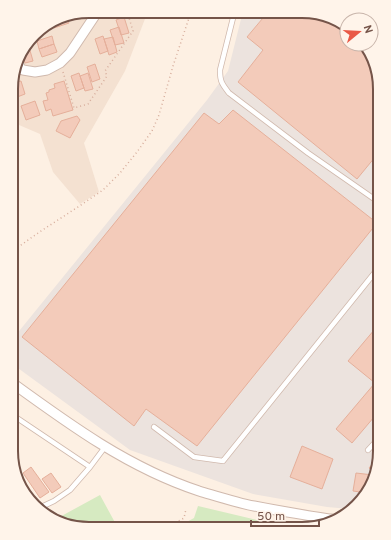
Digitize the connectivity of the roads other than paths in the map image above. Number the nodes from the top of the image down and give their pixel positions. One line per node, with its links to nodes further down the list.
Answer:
1 (93, 18): 3 (street)
2 (233, 18): 4 (lane)
3 (21, 67)
4 (373, 198)
5 (373, 275): 8 (lane)
6 (18, 387): 10 (street)
7 (18, 419): 12 (lane)
8 (154, 427)
9 (373, 445): 11 (lane)
10 (105, 447): 12 (lane); 14 (street)
11 (368, 450)
12 (90, 467): 13 (lane)
13 (44, 506)
14 (325, 518)

